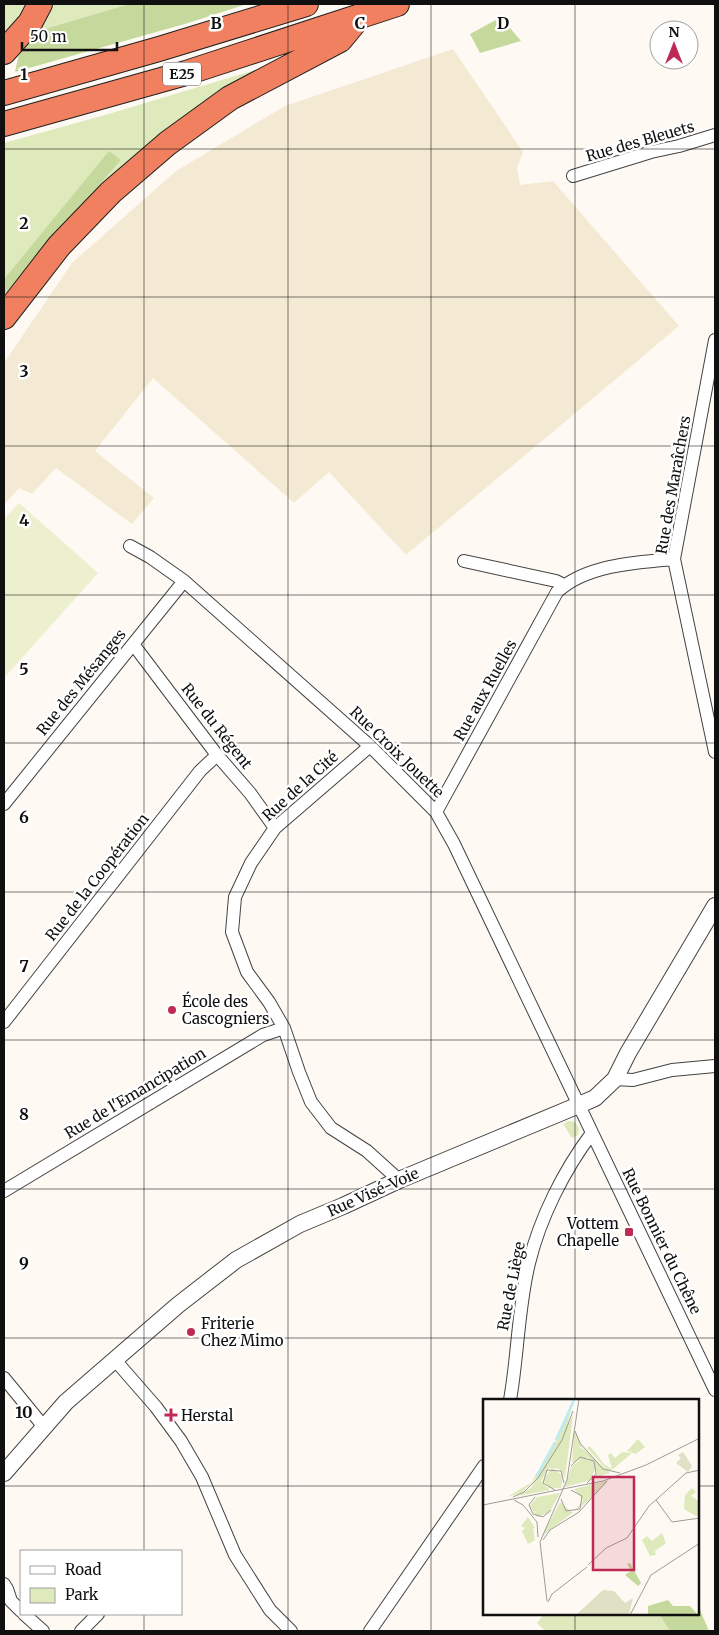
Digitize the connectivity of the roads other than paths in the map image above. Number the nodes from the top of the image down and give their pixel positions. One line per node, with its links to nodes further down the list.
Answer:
1 (40, 4): 5 (highway)
2 (306, 4): 6 (highway, E25)
3 (397, 4): 4 (highway, E25)
4 (359, 17): 7 (highway, E25); 10 (highway)
5 (4, 52)
6 (4, 93)
7 (4, 124)
8 (715, 135): 9 (street, Rue des Bleuets)
9 (573, 176)
10 (4, 317)
11 (715, 340): 13 (street, Rue des Maraîchers)
12 (130, 546): 15 (street, Rue Croix Jouette)
13 (674, 559): 16 (street); 19 (street, Rue des Maraîchers)
14 (464, 561): 16 (street)
15 (184, 581): 17 (street, Rue des Mésanges); 18 (street, Rue Croix Jouette)
16 (564, 585): 22 (street, Rue aux Ruelles)
17 (132, 644): 20 (street, Rue du Régent); 21 (street, Rue des Mésanges)
18 (370, 746): 22 (street, Rue Croix Jouette); 23 (street, Rue de la Cité)
19 (715, 752)
20 (217, 755): 23 (street, Rue du Régent); 25 (street, Rue de la Coopération)
21 (4, 804)
22 (436, 812): 29 (street, Rue Croix Jouette)
23 (275, 828): 26 (street, Rue de la Cité)
24 (715, 906): 28 (street, Rue Visé-Voie)
25 (4, 1022)
26 (284, 1028): 31 (street, Rue de la Cité); 32 (street, Rue de l'Emancipation)
27 (715, 1066): 28 (street)
28 (615, 1079): 29 (street, Rue Visé-Voie)
29 (579, 1106): 30 (street, Rue Bonnier du Chêne); 31 (street, Rue Visé-Voie)
30 (592, 1133): 35 (street, Rue Bonnier du Chêne); 36 (street, Rue de Liège)
31 (398, 1180): 33 (street, Rue Visé-Voie)
32 (4, 1191)
33 (115, 1360): 37 (street, Rue Visé-Voie); 46 (street)
34 (4, 1378): 37 (street)
35 (715, 1390)
36 (510, 1399)
37 (44, 1427): 39 (street, Rue Visé-Voie)
38 (483, 1467): 47 (street)
39 (4, 1473)
40 (4, 1584): 41 (street)
41 (20, 1610)
42 (25, 1615): 45 (street)
43 (97, 1615): 44 (street)
44 (84, 1630)
45 (43, 1631)
46 (291, 1631)
47 (370, 1631)

